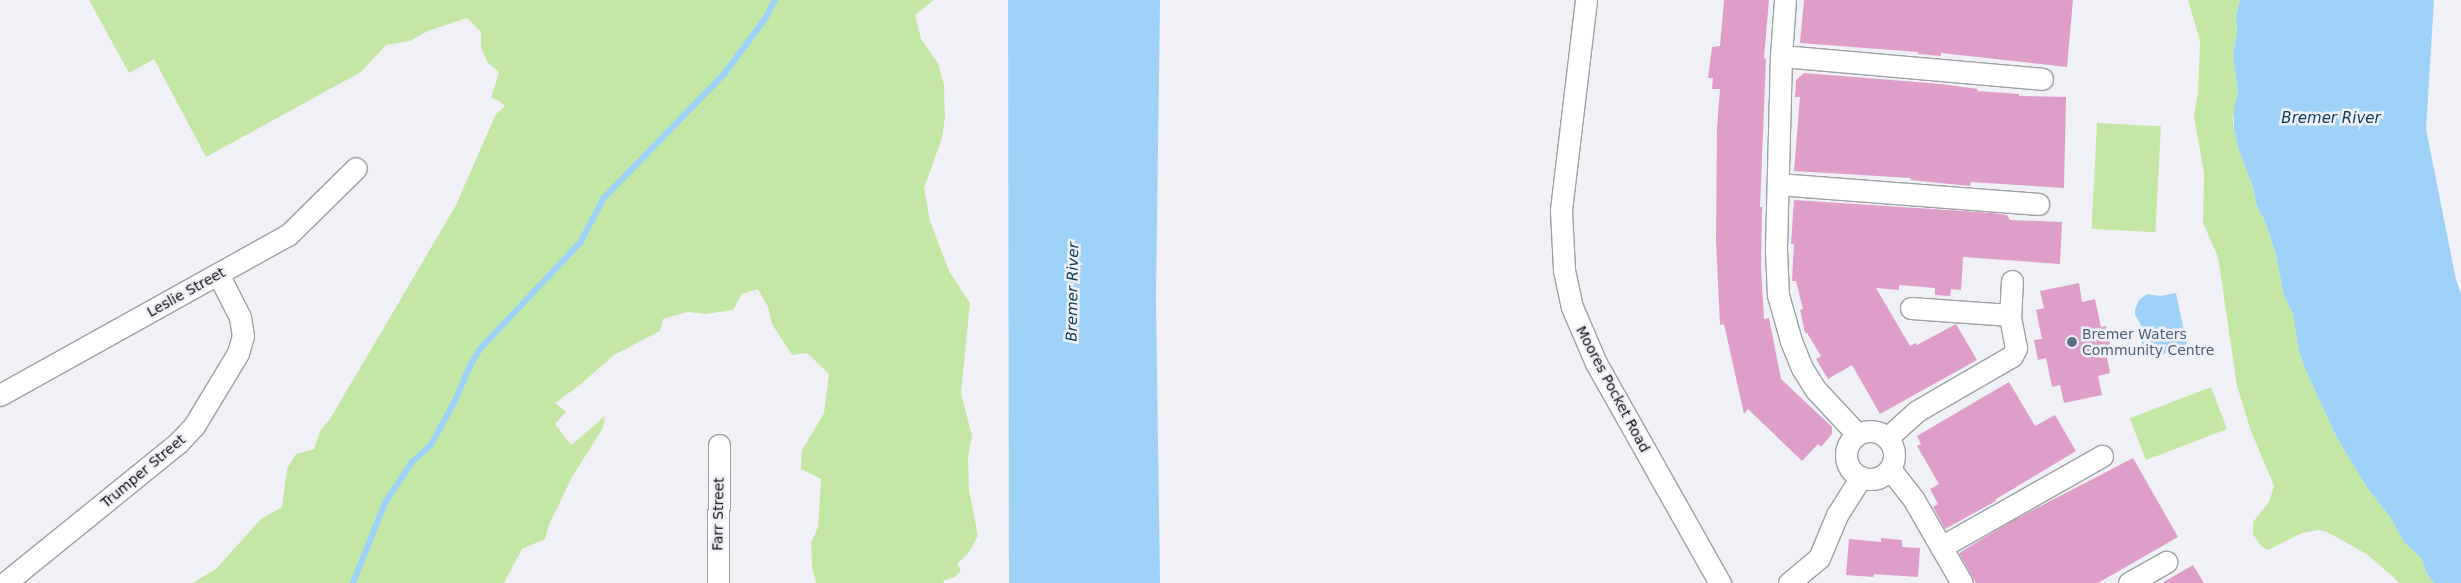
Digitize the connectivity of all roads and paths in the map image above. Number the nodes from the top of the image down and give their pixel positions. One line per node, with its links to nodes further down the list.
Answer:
1 (1586, 0): 23 (street, Moores Pocket Road)
2 (1785, 0): 3 (street)
3 (1781, 56): 4 (street); 6 (street)
4 (2042, 79)
5 (356, 168): 8 (street, Leslie Street)
6 (1778, 184): 7 (street); 13 (street)
7 (2038, 204)
8 (218, 274): 12 (street, Leslie Street); 21 (street, Trumper Street)
9 (2012, 281): 11 (street)
10 (1911, 308): 11 (street)
11 (2010, 314): 14 (street)
12 (0, 395)
13 (1857, 434): 14 (street); 18 (street)
14 (1887, 438): 17 (street)
15 (719, 445): 22 (street, Farr Street)
16 (2102, 456): 19 (street)
17 (1890, 469): 18 (street); 19 (street)
18 (1861, 477): 24 (street)
19 (1941, 546): 25 (street)
20 (2166, 562): 26 (street)
21 (4, 583)
22 (718, 583)
23 (1720, 583)
24 (1790, 583)
25 (1962, 583)
26 (2129, 583)

